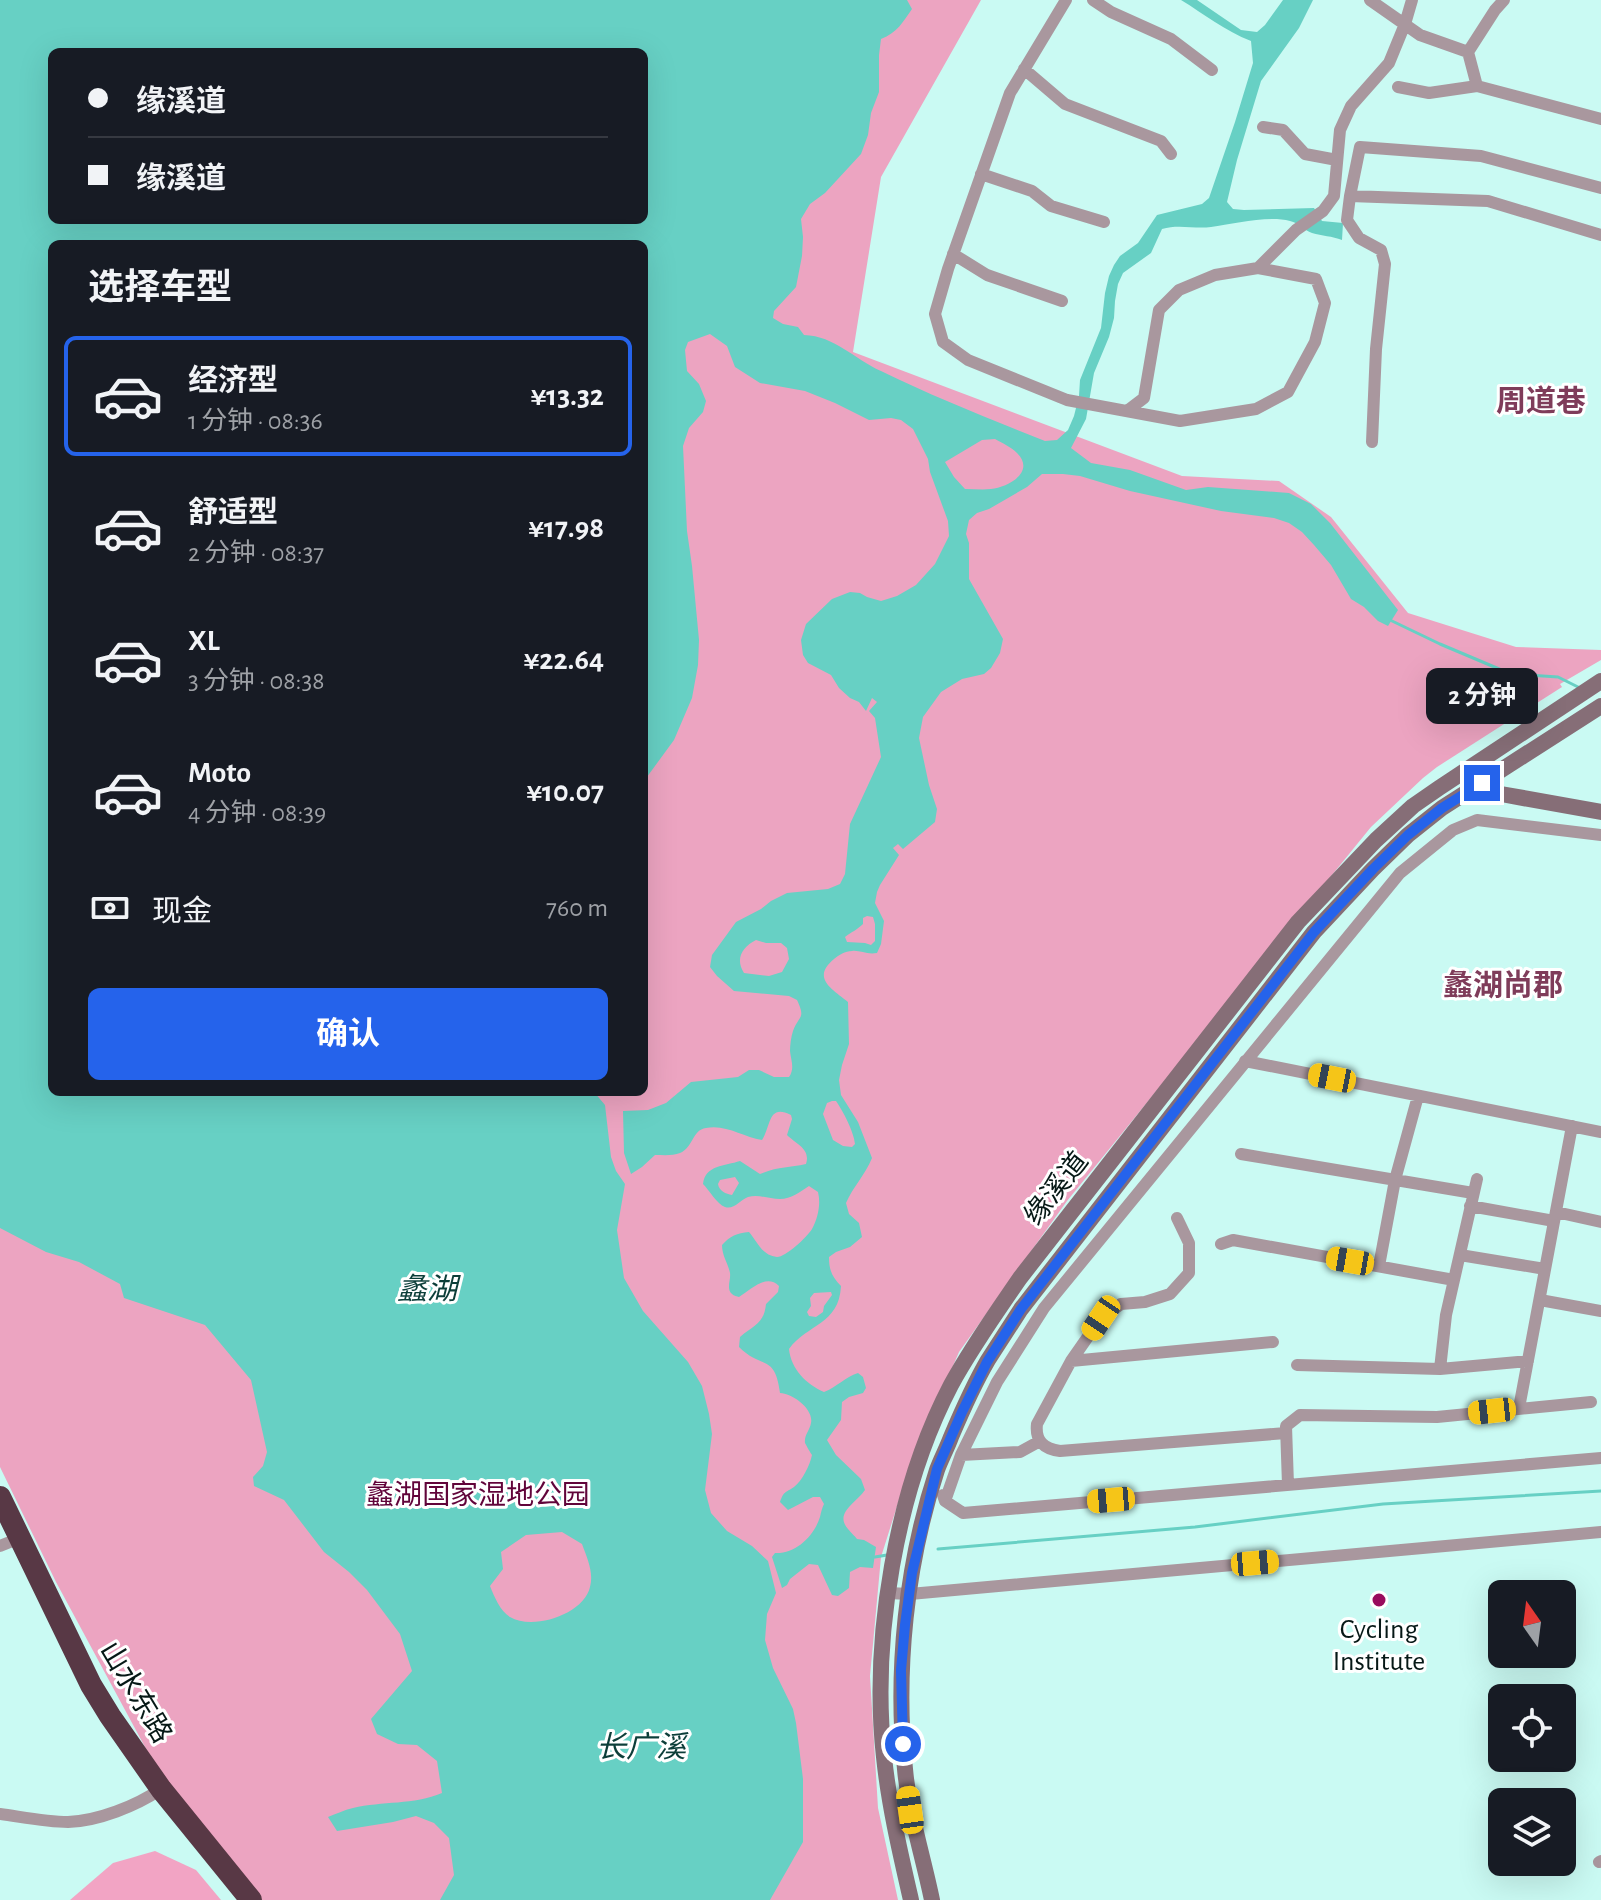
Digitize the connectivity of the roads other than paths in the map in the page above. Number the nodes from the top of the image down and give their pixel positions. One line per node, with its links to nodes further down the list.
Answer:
1 (1066, 0): 8 (street)
2 (1093, 0): 9 (street)
3 (1370, 0): 6 (street)
4 (1412, 0): 6 (street)
5 (1504, 0): 7 (street)
6 (1405, 24): 7 (street); 15 (street)
7 (1468, 52): 10 (street)
8 (1024, 69): 14 (street); 16 (street)
9 (1212, 70)
10 (1477, 86): 11 (street); 12 (street)
11 (1398, 87)
12 (1598, 115)
13 (1263, 127): 15 (street)
14 (1171, 154)
15 (1337, 160): 21 (street)
16 (981, 174): 19 (street); 22 (street)
17 (1601, 188): 18 (street)
18 (1350, 196): 20 (street); 29 (street)
19 (1104, 222)
20 (1601, 235)
21 (1278, 248): 23 (street); 24 (street)
22 (953, 254): 25 (street); 27 (street)
23 (1258, 268): 24 (street); 26 (street)
24 (1294, 274): 28 (street)
25 (1062, 301)
26 (1144, 398): 27 (street); 28 (street)
27 (1127, 411): 28 (street)
28 (1154, 416)
29 (1372, 442)
30 (1601, 681): 32 (main road, 缘溪道)
31 (1599, 707): 33 (main road, 缘溪道)
32 (1468, 768): 33 (main road); 71 (main road, 缘溪道)
33 (1482, 783): 34 (main road); 65 (main road, 缘溪道)
34 (1601, 812)
35 (1601, 835): 36 (street)
36 (1245, 1061): 37 (street); 63 (street)
37 (1418, 1096): 38 (street); 42 (street)
38 (1572, 1126): 39 (street); 44 (street)
39 (1601, 1132)
40 (1241, 1154): 42 (street)
41 (1477, 1179): 43 (street)
42 (1395, 1180): 43 (street); 49 (street)
43 (1472, 1200): 44 (street); 48 (street)
44 (1555, 1217): 46 (street); 50 (street)
45 (1177, 1218): 55 (street)
46 (1601, 1222)
47 (1221, 1244): 49 (street)
48 (1460, 1255): 50 (street); 51 (street)
49 (1379, 1266): 51 (street)
50 (1545, 1269): 52 (street)
51 (1454, 1280): 58 (street)
52 (1540, 1300): 53 (street); 56 (street)
53 (1601, 1311)
54 (1273, 1342): 55 (street)
55 (1071, 1361): 62 (street)
56 (1528, 1361): 58 (street); 60 (street)
57 (1297, 1365): 58 (street)
58 (1440, 1369)
59 (1591, 1402): 60 (street)
60 (1519, 1408): 61 (street)
61 (1286, 1433): 62 (street); 66 (street)
62 (1040, 1441): 63 (street)
63 (961, 1455): 68 (street)
64 (1601, 1458): 66 (street)
65 (937, 1469): 68 (street); 72 (main road, 缘溪道)
66 (1288, 1485): 68 (street)
67 (0, 1497): 70 (highway, 山水东路)
68 (945, 1501)
69 (1601, 1532): 72 (street)
70 (10, 1542): 73 (highway, 山水东路)
71 (888, 1593): 72 (street); 76 (main road, 缘溪道)
72 (910, 1594): 77 (main road, 缘溪道)
73 (161, 1789): 74 (street); 75 (highway, 山水东路)
74 (0, 1814)
75 (251, 1900)
76 (911, 1900)
77 (932, 1900)

